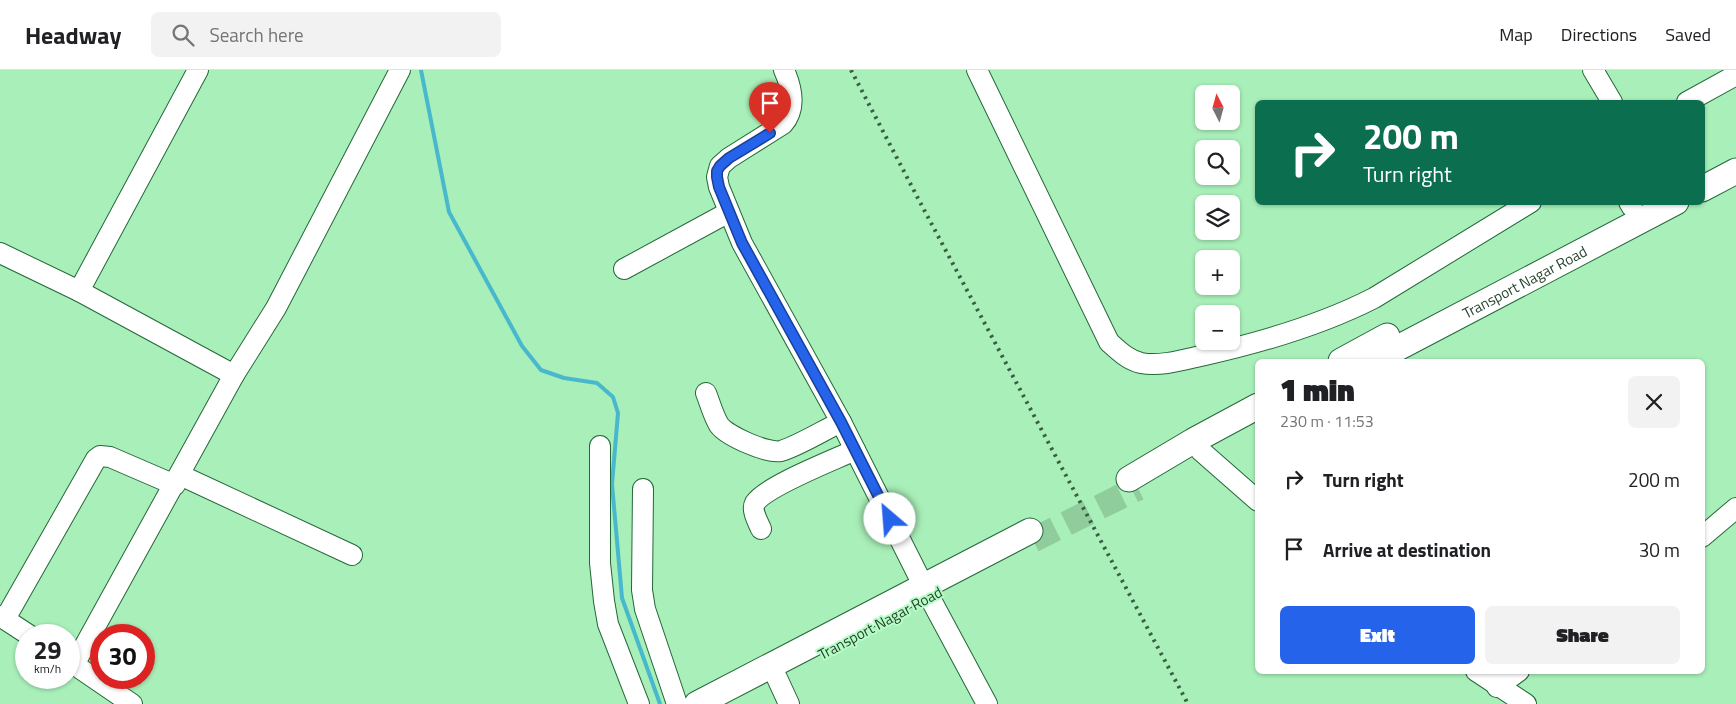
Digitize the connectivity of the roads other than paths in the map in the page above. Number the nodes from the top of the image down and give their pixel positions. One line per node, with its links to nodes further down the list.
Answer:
1 (198, 70): 19 (street)
2 (400, 70): 22 (street)
3 (784, 70): 16 (street)
4 (976, 70): 13 (street)
5 (1594, 70): 7 (street)
6 (1736, 75): 8 (street)
7 (1611, 100)
8 (1691, 100)
9 (1736, 153): 10 (main road)
10 (1705, 168)
11 (1736, 171): 12 (main road)
12 (1705, 187)
13 (1526, 205)
14 (1632, 205): 20 (main road, Transport Nagar Road)
15 (1670, 205): 21 (main road, Transport Nagar Road)
16 (729, 212): 18 (street); 25 (street)
17 (0, 253): 19 (street)
18 (624, 269)
19 (79, 291): 22 (street)
20 (1345, 359)
21 (1377, 359)
22 (234, 375): 30 (street)
23 (706, 393): 25 (street)
24 (1255, 408): 28 (main road)
25 (841, 422): 29 (street)
26 (1255, 423): 28 (main road)
27 (600, 446): 49 (street)
28 (1197, 446): 31 (main road); 33 (street)
29 (855, 450): 35 (street); 39 (street)
30 (177, 480): 38 (street); 40 (street); 42 (street)
31 (1134, 484)
32 (643, 489): 50 (street)
33 (1255, 498)
34 (1736, 508): 36 (street)
35 (761, 529)
36 (1705, 534)
37 (1032, 535): 39 (main road, Transport Nagar Road)
38 (352, 555)
39 (927, 592): 46 (main road, Transport Nagar Road); 51 (main road); 54 (street)
40 (3, 618): 41 (street)
41 (15, 626)
42 (80, 647)
43 (80, 669): 48 (street)
44 (1480, 674): 47 (street)
45 (1515, 674): 47 (street)
46 (777, 678): 52 (main road, Transport Nagar Road); 53 (street)
47 (1497, 687): 55 (street)
48 (132, 704)
49 (639, 704)
50 (677, 704)
51 (697, 704)
52 (726, 704)
53 (790, 704)
54 (987, 704)
55 (1526, 704)

